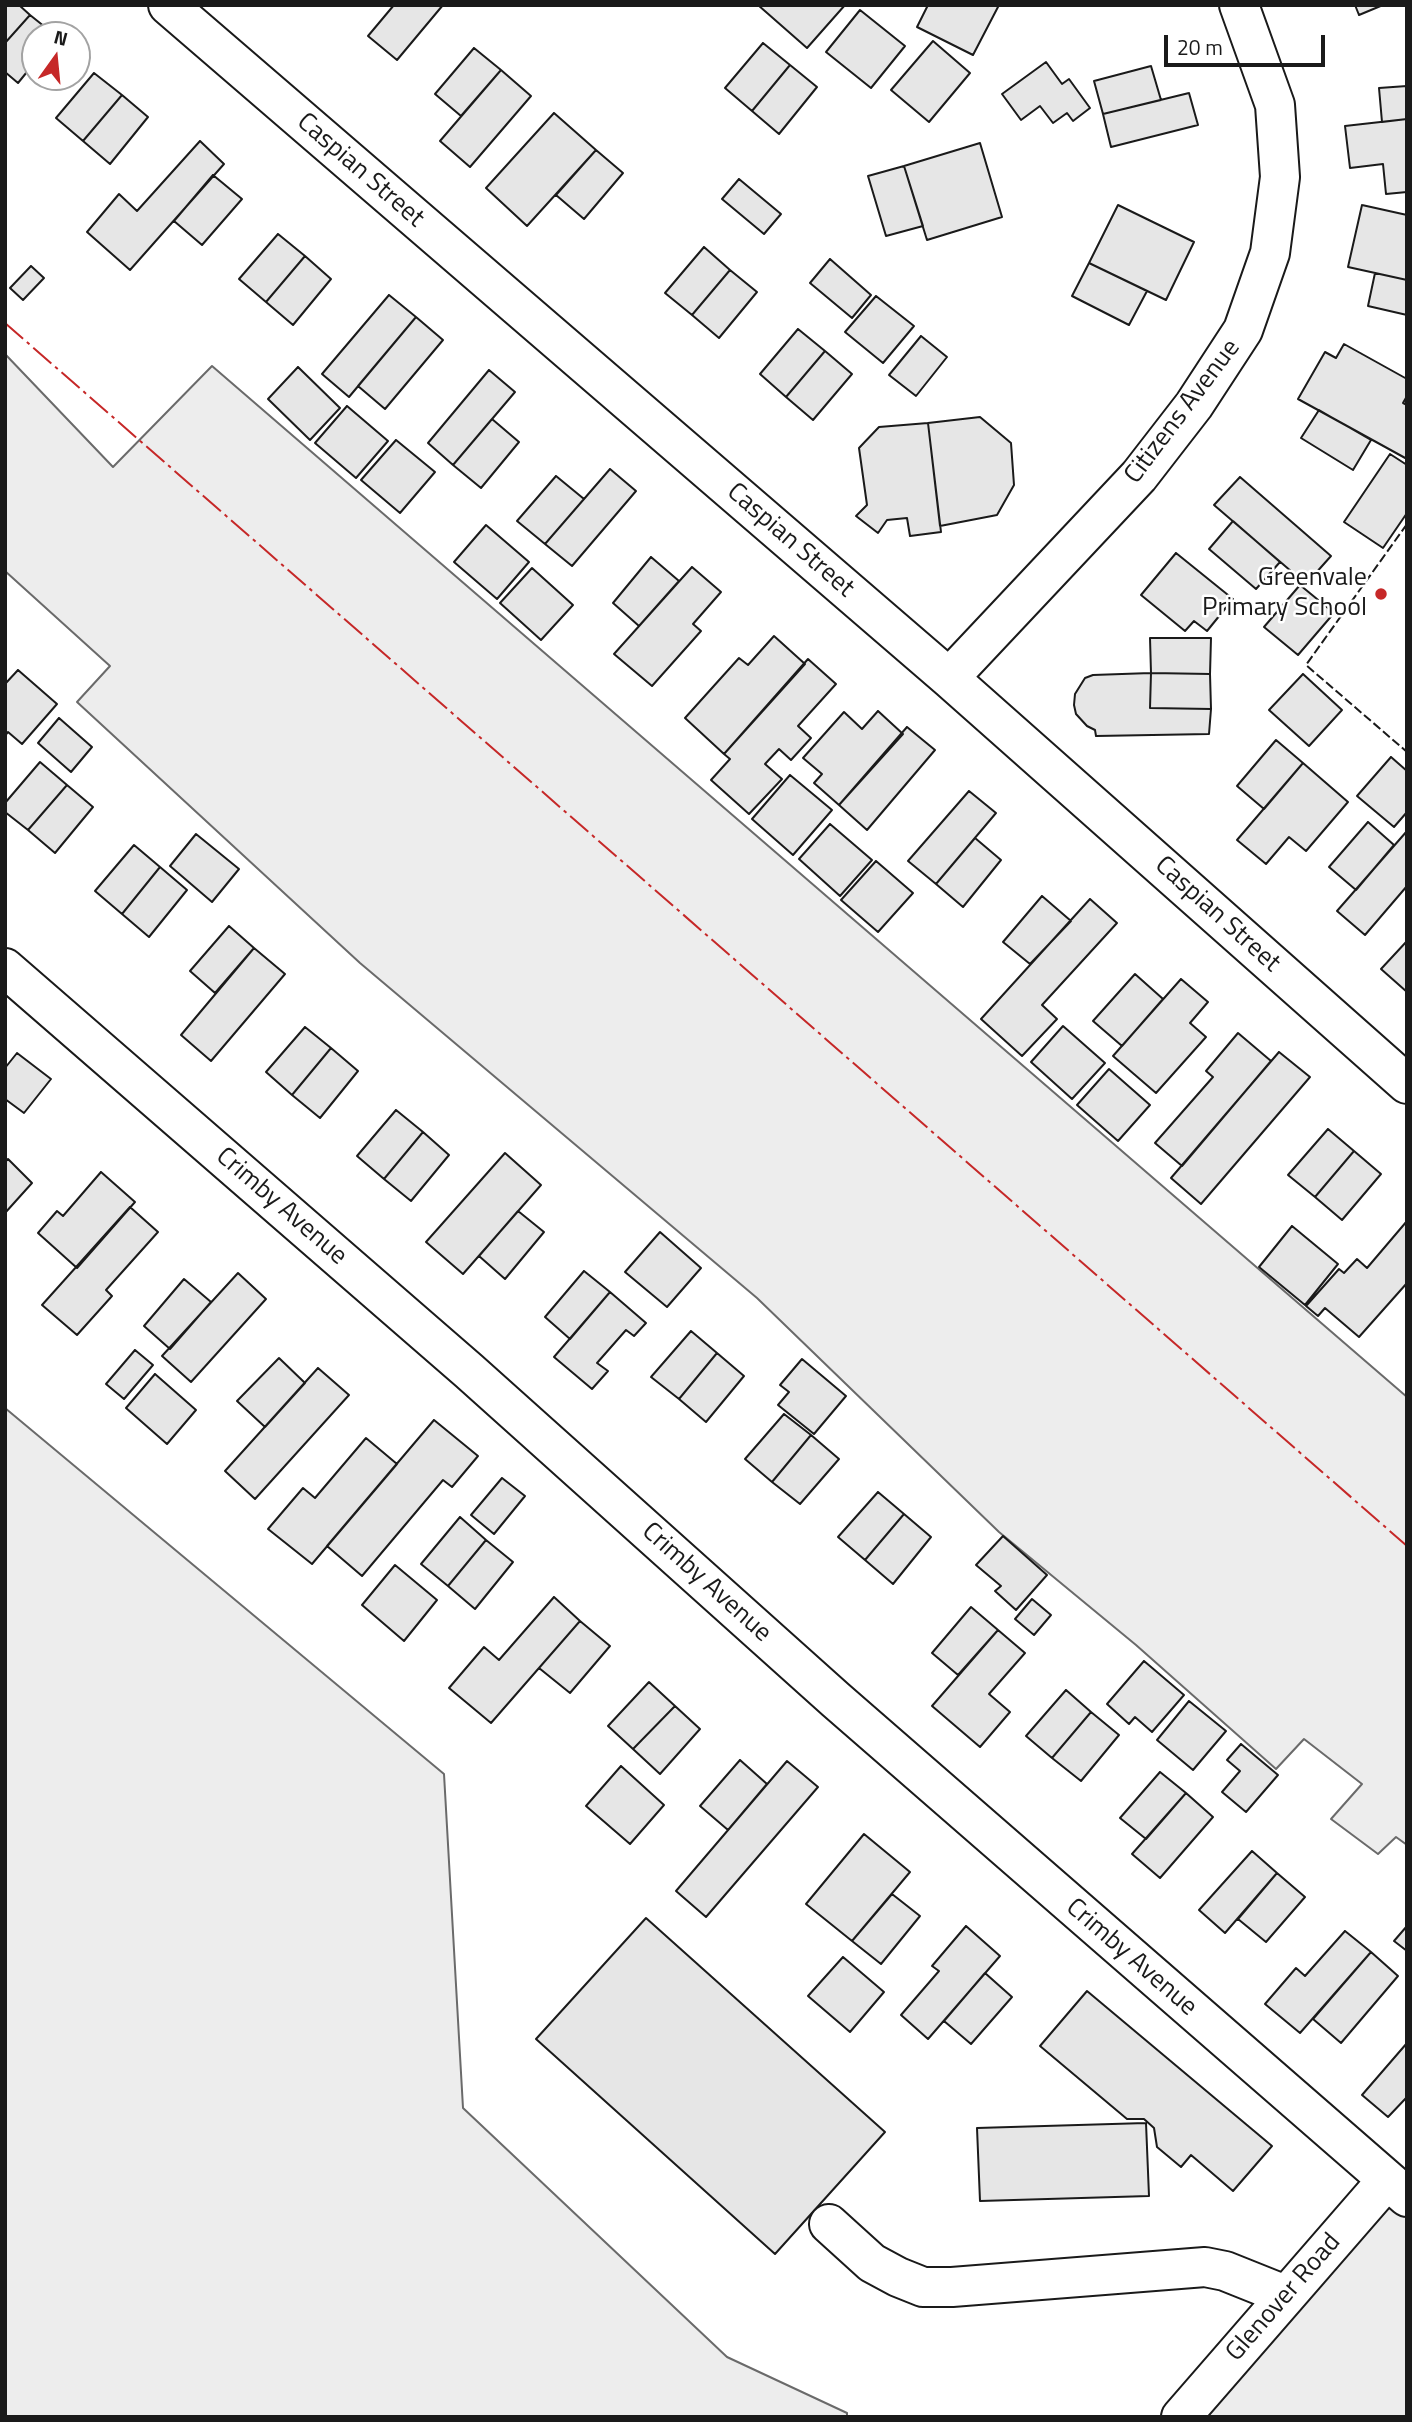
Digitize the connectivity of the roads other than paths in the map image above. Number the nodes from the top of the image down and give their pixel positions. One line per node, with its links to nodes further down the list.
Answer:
1 (168, 5): 3 (street, Caspian Street)
2 (1239, 5): 3 (street, Citizens Avenue)
3 (949, 678): 5 (street, Caspian Street)
4 (5, 968): 6 (street, Crimby Avenue)
5 (1407, 1084)
6 (1397, 2189): 8 (street, Glenover Road)
7 (829, 2224): 8 (street)
8 (1285, 2295): 9 (street, Glenover Road)
9 (1181, 2417)

